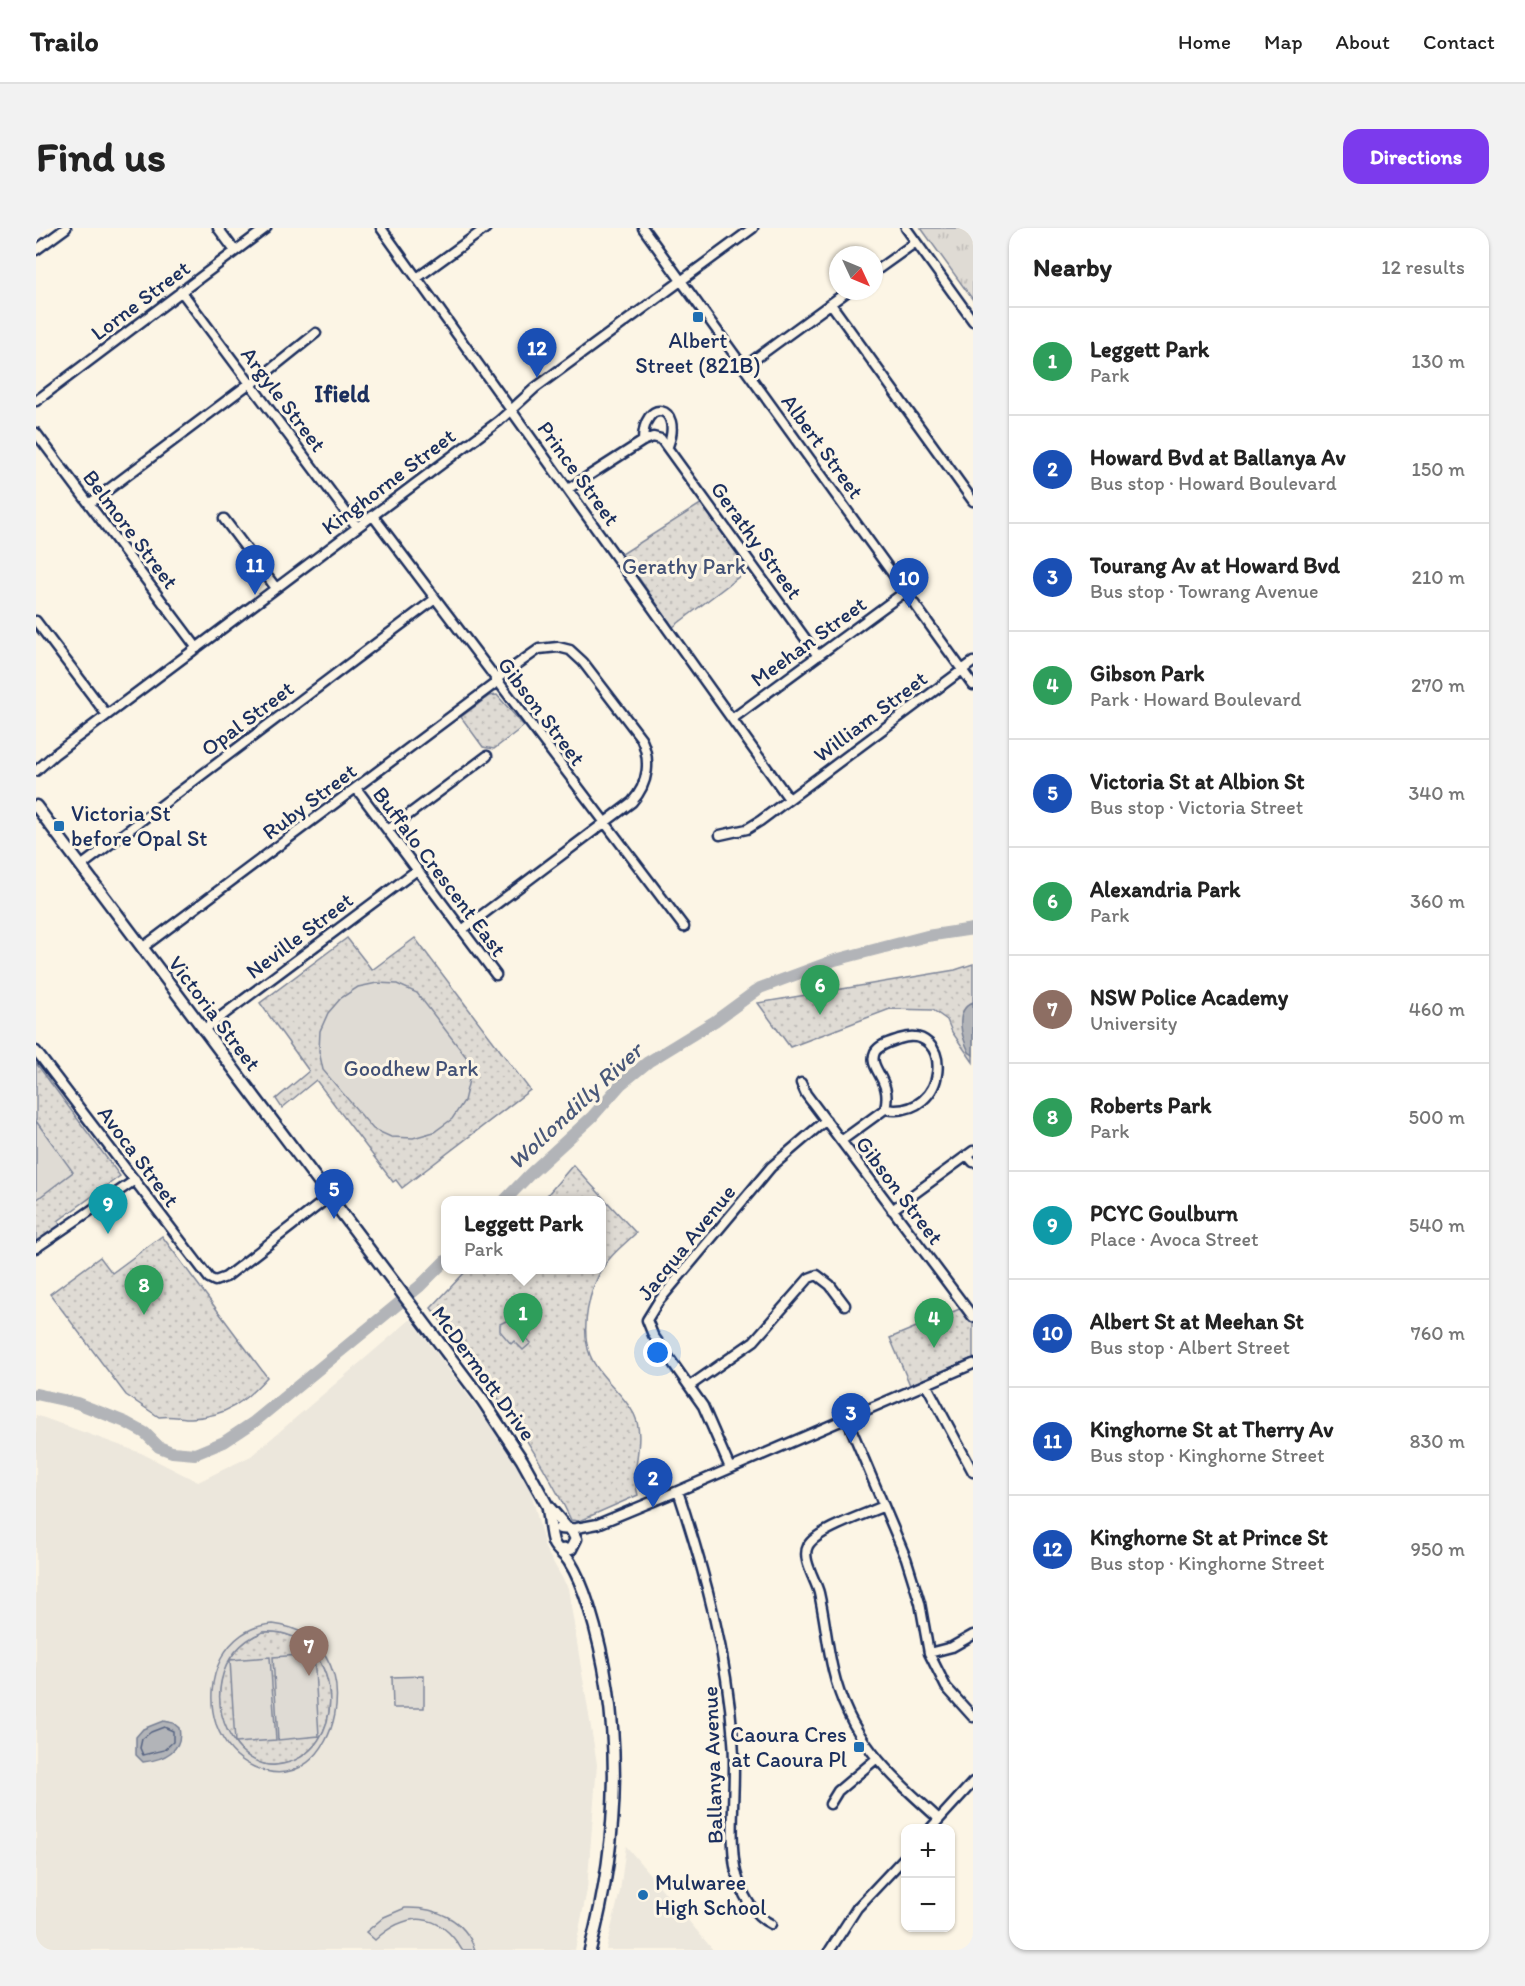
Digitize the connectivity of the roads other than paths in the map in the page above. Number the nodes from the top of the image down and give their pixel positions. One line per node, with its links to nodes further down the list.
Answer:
1 (66, 228): 10 (street)
2 (218, 228): 11 (street)
3 (266, 228): 11 (street, Lorne Street)
4 (381, 228): 13 (street, Prince Street)
5 (486, 228): 13 (street)
6 (644, 228): 14 (street, Albert Street)
7 (753, 228): 14 (street, Kinghorne Street)
8 (906, 228): 9 (street)
9 (916, 242): 12 (street); 18 (street)
10 (36, 250)
11 (235, 251): 15 (street, Lorne Street)
12 (883, 266)
13 (417, 278): 23 (street, Prince Street)
14 (681, 280): 20 (street, Albert Street); 23 (street, Kinghorne Street)
15 (181, 291): 21 (street, Argyle Street); 22 (street, Lorne Street)
16 (836, 300): 17 (street)
17 (831, 304): 20 (street); 28 (street)
18 (973, 321)
19 (316, 333): 21 (street)
20 (744, 367): 34 (street, Albert Street)
21 (250, 384): 29 (street); 32 (street, Argyle Street)
22 (36, 401)
23 (511, 410): 27 (street, Prince Street); 30 (street, Kinghorne Street)
24 (36, 433): 29 (street, Belmore Street)
25 (643, 441): 26 (street); 26 (street); 27 (street)
26 (668, 446): 38 (street, Gerathy Street)
27 (568, 489): 44 (street, Prince Street)
28 (973, 501)
29 (89, 504): 37 (street, Belmore Street)
30 (373, 516): 32 (street, Kinghorne Street); 35 (street, Gibson Street)
31 (224, 519): 33 (street)
32 (357, 528): 33 (street, Kinghorne Street)
33 (276, 588): 37 (street, Kinghorne Street)
34 (906, 591): 38 (street, Meehan Street); 40 (street, Albert Street)
35 (435, 599): 41 (street, Gibson Street); 54 (street, Opal Street)
36 (36, 621): 43 (street)
37 (197, 648): 43 (street, Kinghorne Street)
38 (818, 656): 44 (street, Meehan Street)
39 (973, 662): 40 (street, William Street)
40 (962, 670): 42 (street, Albert Street); 49 (street, William Street)
41 (496, 681): 48 (street, Ruby Street); 51 (street, Gibson Street); 51 (street, Ruby Street)
42 (973, 685)
43 (107, 715): 46 (street, Kinghorne Street)
44 (732, 719): 49 (street, Prince Street)
45 (488, 756): 52 (street)
46 (40, 764): 47 (street, Kinghorne Street)
47 (36, 771)
48 (356, 788): 52 (street, Buffalo Crescent East); 58 (street, Ruby Street)
49 (789, 799): 53 (street, William Street)
50 (36, 808): 54 (main road, Victoria Street)
51 (604, 824): 56 (street, Gibson Street); 57 (street, Ruby Street)
52 (388, 831): 55 (street, Buffalo Crescent East)
53 (720, 836)
54 (81, 866): 58 (main road, Victoria Street)
55 (417, 870): 57 (street, Buffalo Crescent East); 60 (street, Neville Street)
56 (684, 927)
57 (462, 930): 59 (street, Buffalo Crescent East)
58 (142, 948): 60 (main road, Victoria Street)
59 (496, 975)
60 (203, 1030): 68 (main road, Victoria Street)
61 (36, 1051): 67 (street, Avoca Street)
62 (801, 1083): 64 (street, Gibson Street)
63 (885, 1109): 63 (street); 65 (street)
64 (825, 1120): 65 (street, Gibson Street); 76 (street, Jacqua Avenue)
65 (841, 1141): 69 (street, Gibson Street)
66 (971, 1156): 69 (street)
67 (135, 1180): 68 (street, Avoca Street); 71 (street)
68 (329, 1197): 70 (main road, Victoria Street)
69 (892, 1210): 73 (street, Gibson Street)
70 (361, 1239): 81 (main road, McDermott Drive)
71 (36, 1248)
72 (844, 1305): 76 (street)
73 (973, 1317)
74 (973, 1364): 75 (street)
75 (926, 1384): 77 (street); 79 (street)
76 (691, 1385): 78 (street, Jacqua Avenue)
77 (847, 1419): 78 (street); 82 (street)
78 (730, 1468): 80 (street)
79 (973, 1472)
80 (678, 1491): 83 (street); 98 (street, Ballanya Avenue)
81 (547, 1505): 84 (main road, McDermott Drive); 85 (main road, McDermott Drive)
82 (884, 1506): 90 (street); 92 (street)
83 (598, 1524): 84 (street); 86 (street)
84 (569, 1528): 85 (main road); 86 (main road)
85 (554, 1534): 87 (main road)
86 (574, 1545): 87 (main road); 88 (main road)
87 (561, 1550): 88 (main road)
88 (576, 1572): 99 (main road)
89 (973, 1635): 90 (street)
90 (929, 1653): 91 (street)
91 (973, 1717)
92 (876, 1760): 94 (street); 95 (street)
93 (973, 1782): 95 (street)
94 (830, 1804)
95 (939, 1819): 96 (street)
96 (935, 1824)
97 (901, 1861): 100 (street)
98 (771, 1924)
99 (590, 1950)
100 (830, 1950)

